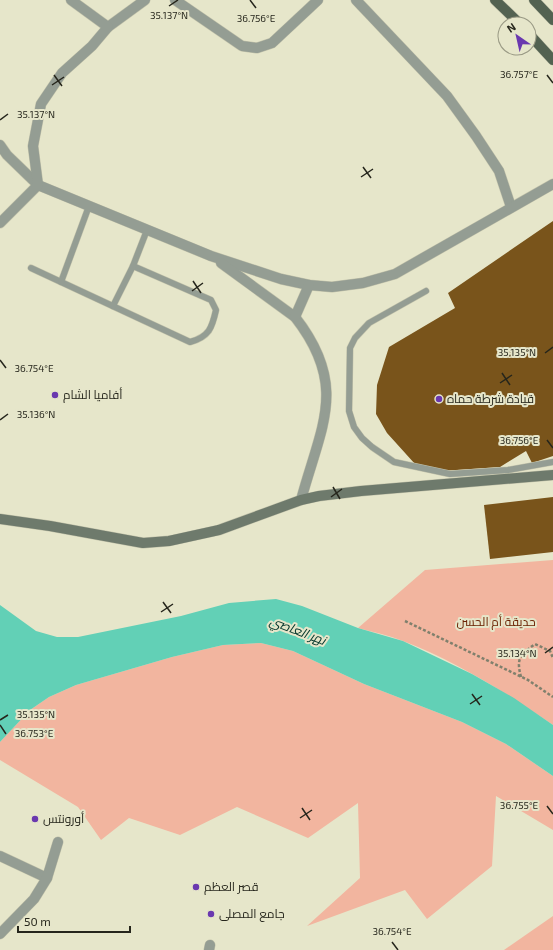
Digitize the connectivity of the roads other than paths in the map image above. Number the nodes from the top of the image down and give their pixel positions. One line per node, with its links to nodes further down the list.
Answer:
1 (71, 0): 10 (street)
2 (145, 0): 10 (street)
3 (176, 0): 4 (street)
4 (318, 0)
5 (356, 0): 17 (street)
6 (495, 0): 8 (main road)
7 (534, 0): 9 (main road)
8 (512, 16)
9 (553, 20)
10 (108, 27): 15 (street)
11 (537, 43): 12 (main road)
12 (553, 60)
13 (0, 145): 15 (street)
14 (553, 184): 17 (street)
15 (38, 185): 16 (street); 18 (street)
16 (89, 206): 19 (street); 23 (lane)
17 (511, 206): 24 (street)
18 (0, 223)
19 (147, 230): 20 (street); 21 (lane)
20 (211, 256): 24 (street); 27 (street)
21 (133, 266): 26 (lane); 26 (lane)
22 (31, 268): 23 (lane)
23 (61, 282): 26 (lane)
24 (309, 286): 27 (street)
25 (426, 291): 28 (lane)
26 (113, 306)
27 (295, 317): 30 (street)
28 (553, 462)
29 (553, 474): 30 (main road)
30 (301, 500): 31 (main road)
31 (0, 519)
32 (58, 842): 34 (street)
33 (0, 856): 34 (street)
34 (47, 878): 35 (street)
35 (0, 934)

